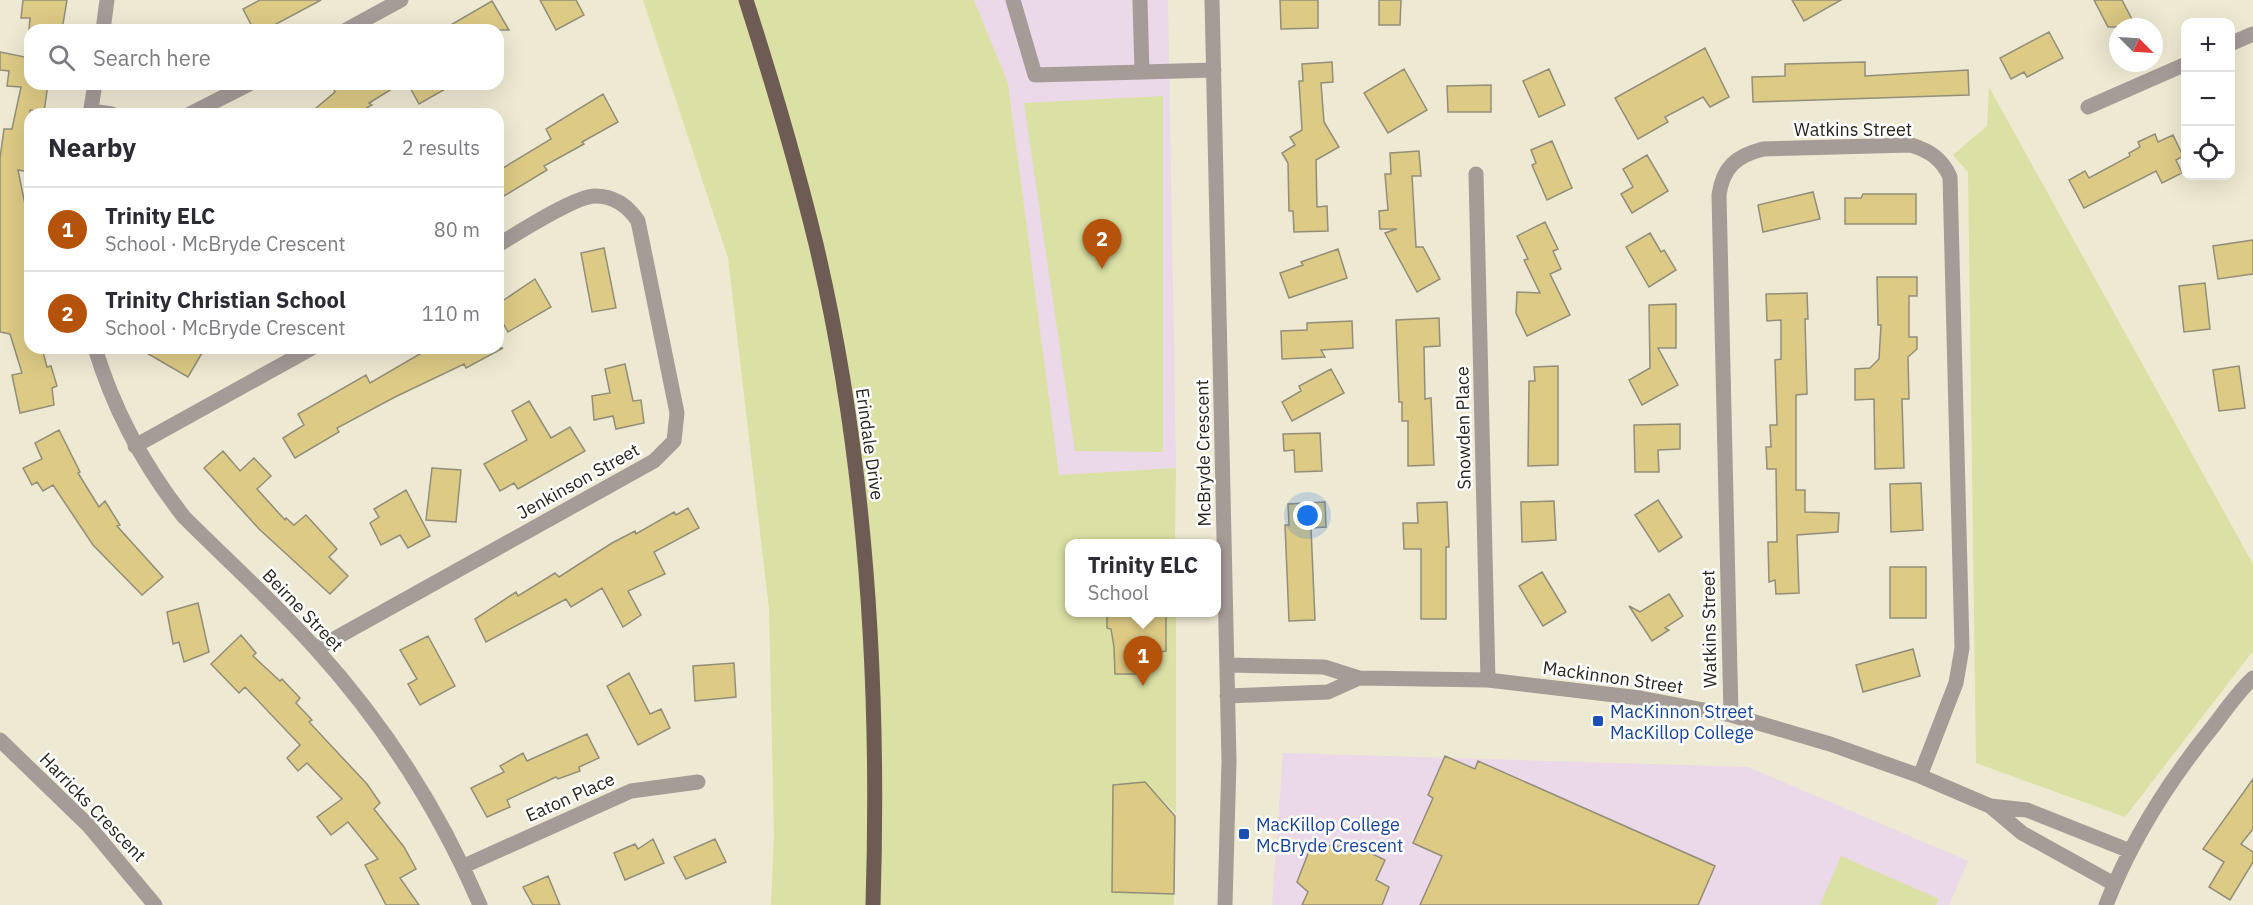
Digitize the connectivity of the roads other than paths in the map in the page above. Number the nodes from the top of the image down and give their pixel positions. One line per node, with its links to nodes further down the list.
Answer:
1 (107, 0): 7 (street)
2 (401, 0): 8 (street)
3 (746, 0): 40 (main road, Erindale Drive)
4 (1013, 0): 11 (street)
5 (1140, 0): 11 (street)
6 (1212, 0): 13 (street, McBryde Crescent)
7 (104, 24)
8 (357, 24)
9 (2253, 34): 10 (street)
10 (2235, 42)
11 (1142, 65): 13 (street)
12 (2181, 65): 16 (street)
13 (1214, 70): 25 (street, McBryde Crescent)
14 (93, 90): 17 (street)
15 (237, 90): 18 (street)
16 (2088, 107)
17 (91, 108)
18 (202, 108)
19 (1476, 174): 28 (street, Snowden Place)
20 (504, 242): 24 (street, Jenkinson Street)
21 (97, 354): 23 (street, Beirne Street)
22 (301, 354): 23 (street)
23 (135, 446): 24 (street, Beirne Street)
24 (316, 649): 36 (street, Beirne Street)
25 (1227, 665): 26 (street, Mackinnon Street); 29 (street, McBryde Crescent)
26 (1359, 678): 28 (street, Mackinnon Street); 29 (street, Mackinnon Street)
27 (2253, 678): 35 (street)
28 (1488, 680): 30 (street, Mackinnon Street)
29 (1227, 696): 41 (street, McBryde Crescent)
30 (1731, 716): 32 (street, Mackinnon Street); 32 (street, Watkins Street)
31 (0, 740): 38 (street, Harricks Crescent)
32 (1920, 776): 34 (street, Mackinnon Street)
33 (698, 782): 36 (street, Eaton Place)
34 (1990, 806): 35 (street, Mackinnon Street); 37 (street, Mackinnon Street)
35 (2130, 851): 37 (street)
36 (464, 866): 39 (street, Beirne Street)
37 (2114, 884): 42 (street)
38 (155, 905)
39 (480, 905)
40 (873, 905)
41 (1225, 905)
42 (2106, 905)

